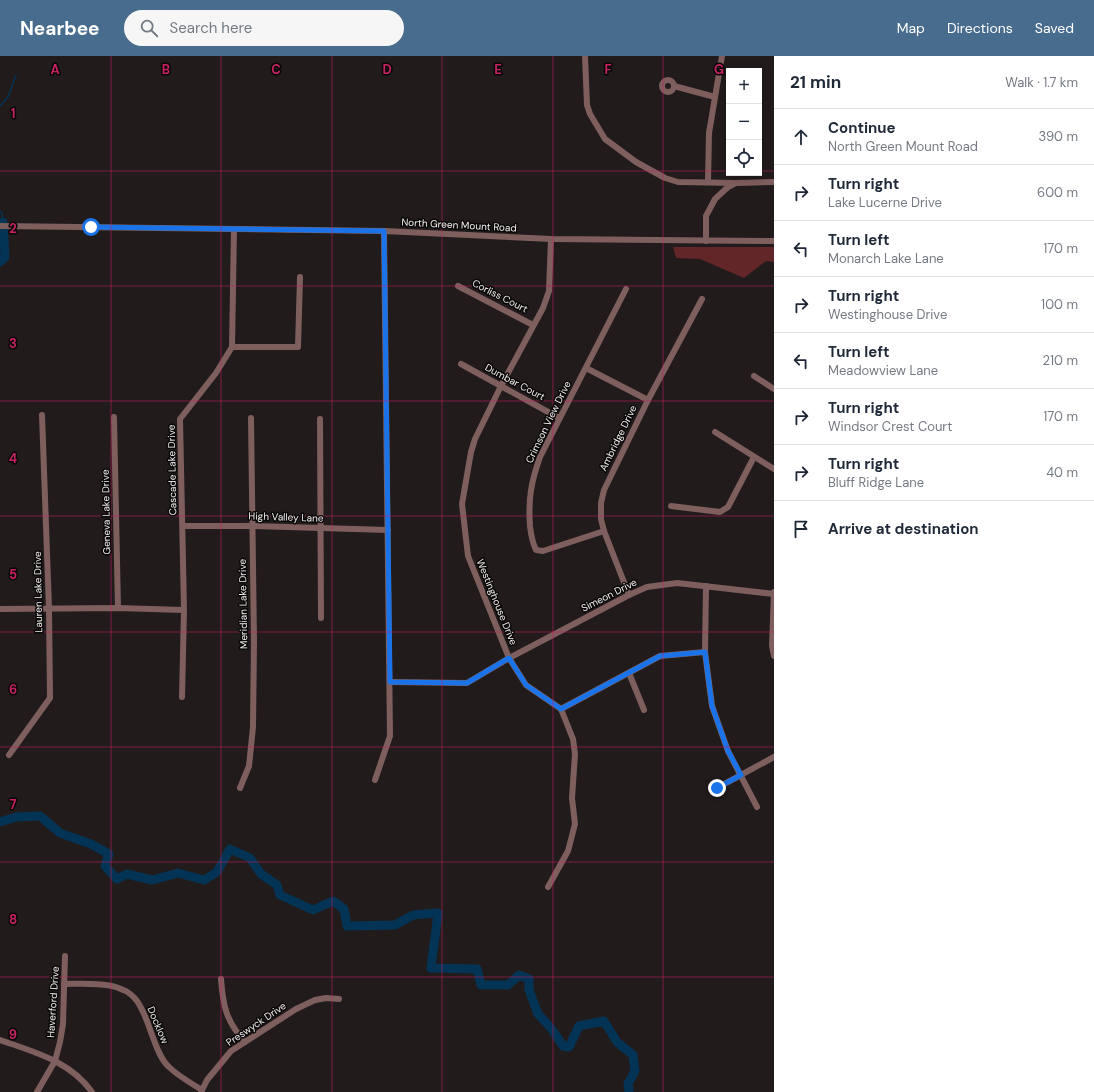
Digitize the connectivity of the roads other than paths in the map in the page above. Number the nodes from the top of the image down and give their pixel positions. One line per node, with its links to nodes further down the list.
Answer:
1 (585, 56): 5 (street)
2 (722, 56): 4 (street)
3 (674, 86): 4 (street)
4 (715, 97): 5 (street)
5 (708, 182): 7 (street)
6 (774, 182): 7 (street)
7 (736, 183): 12 (street)
8 (0, 226): 9 (street, North Green Mount Road)
9 (234, 229): 10 (street, North Green Mount Road); 19 (street)
10 (384, 231): 11 (street, North Green Mount Road); 38 (street)
11 (551, 239): 12 (street, North Green Mount Road); 18 (street, Westinghouse Drive)
12 (706, 241): 13 (street, North Green Mount Road)
13 (774, 241)
14 (300, 277): 19 (street)
15 (458, 286): 18 (street, Corliss Court)
16 (626, 289): 21 (street, Crimson View Drive)
17 (702, 299): 25 (street, Ambridge Drive)
18 (533, 325): 23 (street, Westinghouse Drive)
19 (232, 347): 35 (street, Cascade Lake Drive)
20 (461, 364): 23 (street, Dumbar Court)
21 (586, 368): 25 (street); 29 (street, Crimson View Drive)
22 (754, 376): 24 (street)
23 (501, 386): 29 (street, Dumbar Court); 50 (street, Westinghouse Drive)
24 (774, 389)
25 (648, 400): 39 (street, Ambridge Drive)
26 (42, 415): 43 (street, Lauren Lake Drive)
27 (114, 417): 44 (street, Geneva Lake Drive)
28 (251, 418): 36 (street, Meridian Lake Drive)
29 (559, 418): 39 (street, Crimson View Drive)
30 (320, 419): 37 (street)
31 (715, 432): 32 (street)
32 (754, 457): 33 (street); 34 (street)
33 (774, 469)
34 (671, 506)
35 (183, 526): 36 (street, High Valley Lane); 46 (street, Cascade Lake Drive)
36 (252, 526): 37 (street, High Valley Lane); 60 (street, Meridian Lake Drive)
37 (320, 528): 38 (street, High Valley Lane); 47 (street)
38 (388, 530): 52 (street)
39 (604, 531): 42 (street, Ambridge Drive)
40 (706, 586): 41 (street, Simeon Drive); 42 (street, Simeon Drive); 48 (street)
41 (774, 594): 49 (street)
42 (629, 595): 50 (street, Simeon Drive)
43 (49, 608): 44 (street); 45 (street); 56 (street, Lauren Lake Drive)
44 (118, 608): 46 (street)
45 (0, 609)
46 (184, 610): 53 (street, Cascade Lake Drive)
47 (321, 618)
48 (705, 652): 51 (street); 58 (street)
49 (774, 656)
50 (509, 658): 52 (street, Simeon Drive); 54 (street, Westinghouse Drive)
51 (629, 673): 54 (street); 55 (street)
52 (390, 682): 59 (street)
53 (182, 697)
54 (561, 709): 63 (street)
55 (644, 710)
56 (9, 755)
57 (774, 757): 58 (street)
58 (741, 775): 61 (street); 62 (street)
59 (375, 780)
60 (240, 788)
61 (717, 788)
62 (757, 807)
63 (548, 888)
64 (65, 956): 66 (street, Haverford Drive)
65 (221, 979): 69 (street)
66 (64, 984): 70 (street, Haverford Drive); 71 (street, Docklow)
67 (339, 999): 69 (street, Preswyck Drive)
68 (0, 1040): 70 (street)
69 (245, 1042): 71 (street, Preswyck Drive)
70 (54, 1061): 72 (street, Haverford Drive); 73 (street)
71 (201, 1091)
72 (37, 1092)
73 (92, 1092)

